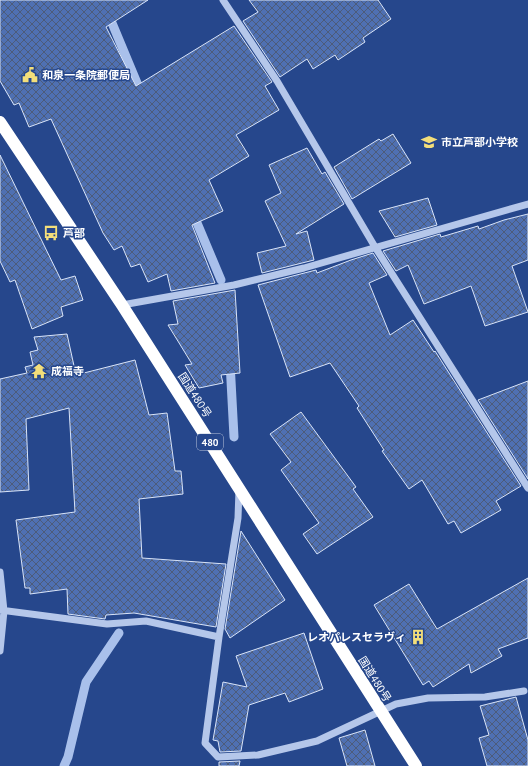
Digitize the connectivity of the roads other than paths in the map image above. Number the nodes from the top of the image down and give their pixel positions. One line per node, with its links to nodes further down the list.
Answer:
1 (223, 0): 4 (street)
2 (0, 122): 5 (highway, 国道480号 / 480)
3 (528, 204): 4 (street)
4 (375, 247): 5 (street); 7 (street)
5 (122, 305): 6 (highway, 国道480号 / 480)
6 (240, 488): 10 (street); 13 (highway, 国道480号 / 480)
7 (528, 488)
8 (0, 572): 9 (street)
9 (2, 611): 10 (street); 11 (street)
10 (219, 638): 13 (street)
11 (0, 651)
12 (524, 691): 13 (street)
13 (380, 711): 14 (highway, 国道480号 / 480)
14 (416, 766)

